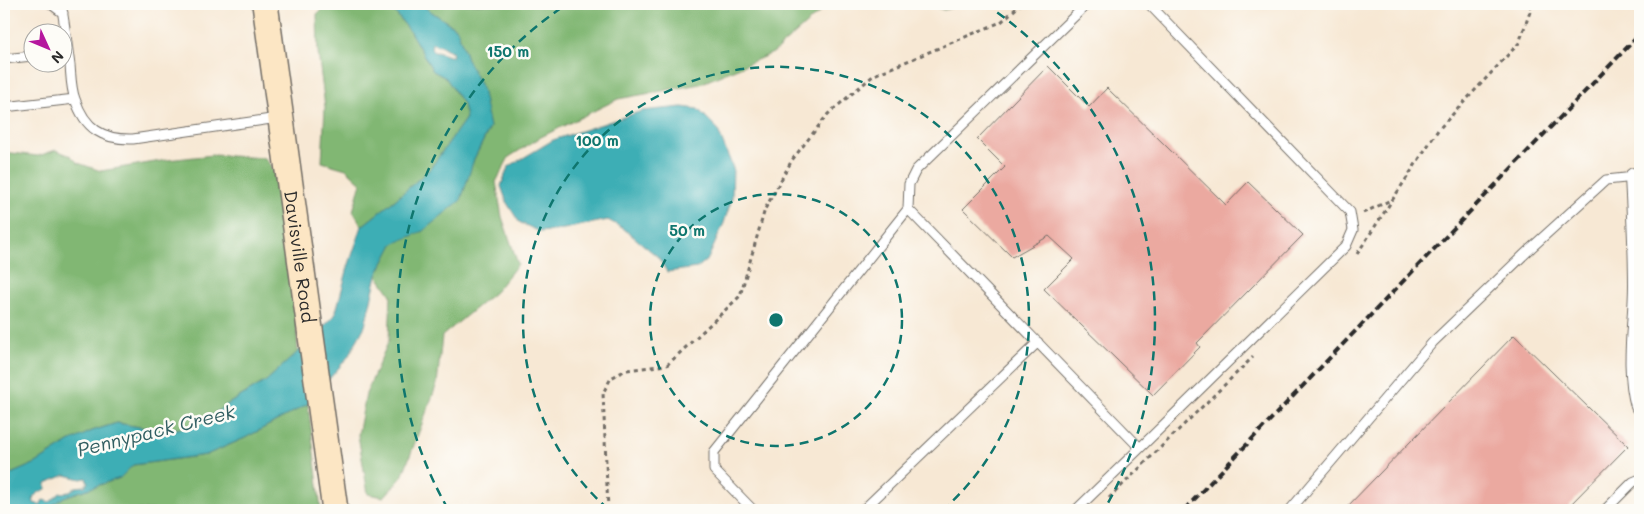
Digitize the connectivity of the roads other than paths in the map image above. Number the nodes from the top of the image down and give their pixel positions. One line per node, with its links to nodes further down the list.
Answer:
1 (51, 4): 5 (lane)
2 (265, 4): 12 (street, Davisville Road)
3 (1087, 4): 14 (lane)
4 (1149, 4): 18 (lane)
5 (62, 8): 6 (lane)
6 (63, 22)
7 (22, 57): 8 (lane)
8 (4, 59)
9 (69, 72): 10 (lane)
10 (74, 99): 11 (lane); 12 (lane)
11 (4, 107)
12 (281, 118): 20 (street, Davisville Road)
13 (1637, 177): 15 (street); 24 (lane)
14 (908, 209): 16 (lane); 21 (lane)
15 (1638, 336): 17 (street)
16 (1038, 342): 18 (lane); 22 (lane)
17 (1640, 406)
18 (1140, 448): 23 (lane)
19 (1640, 479): 25 (lane)
20 (335, 510)
21 (753, 510)
22 (863, 510)
23 (1076, 510)
24 (1290, 510)
25 (1605, 510)

